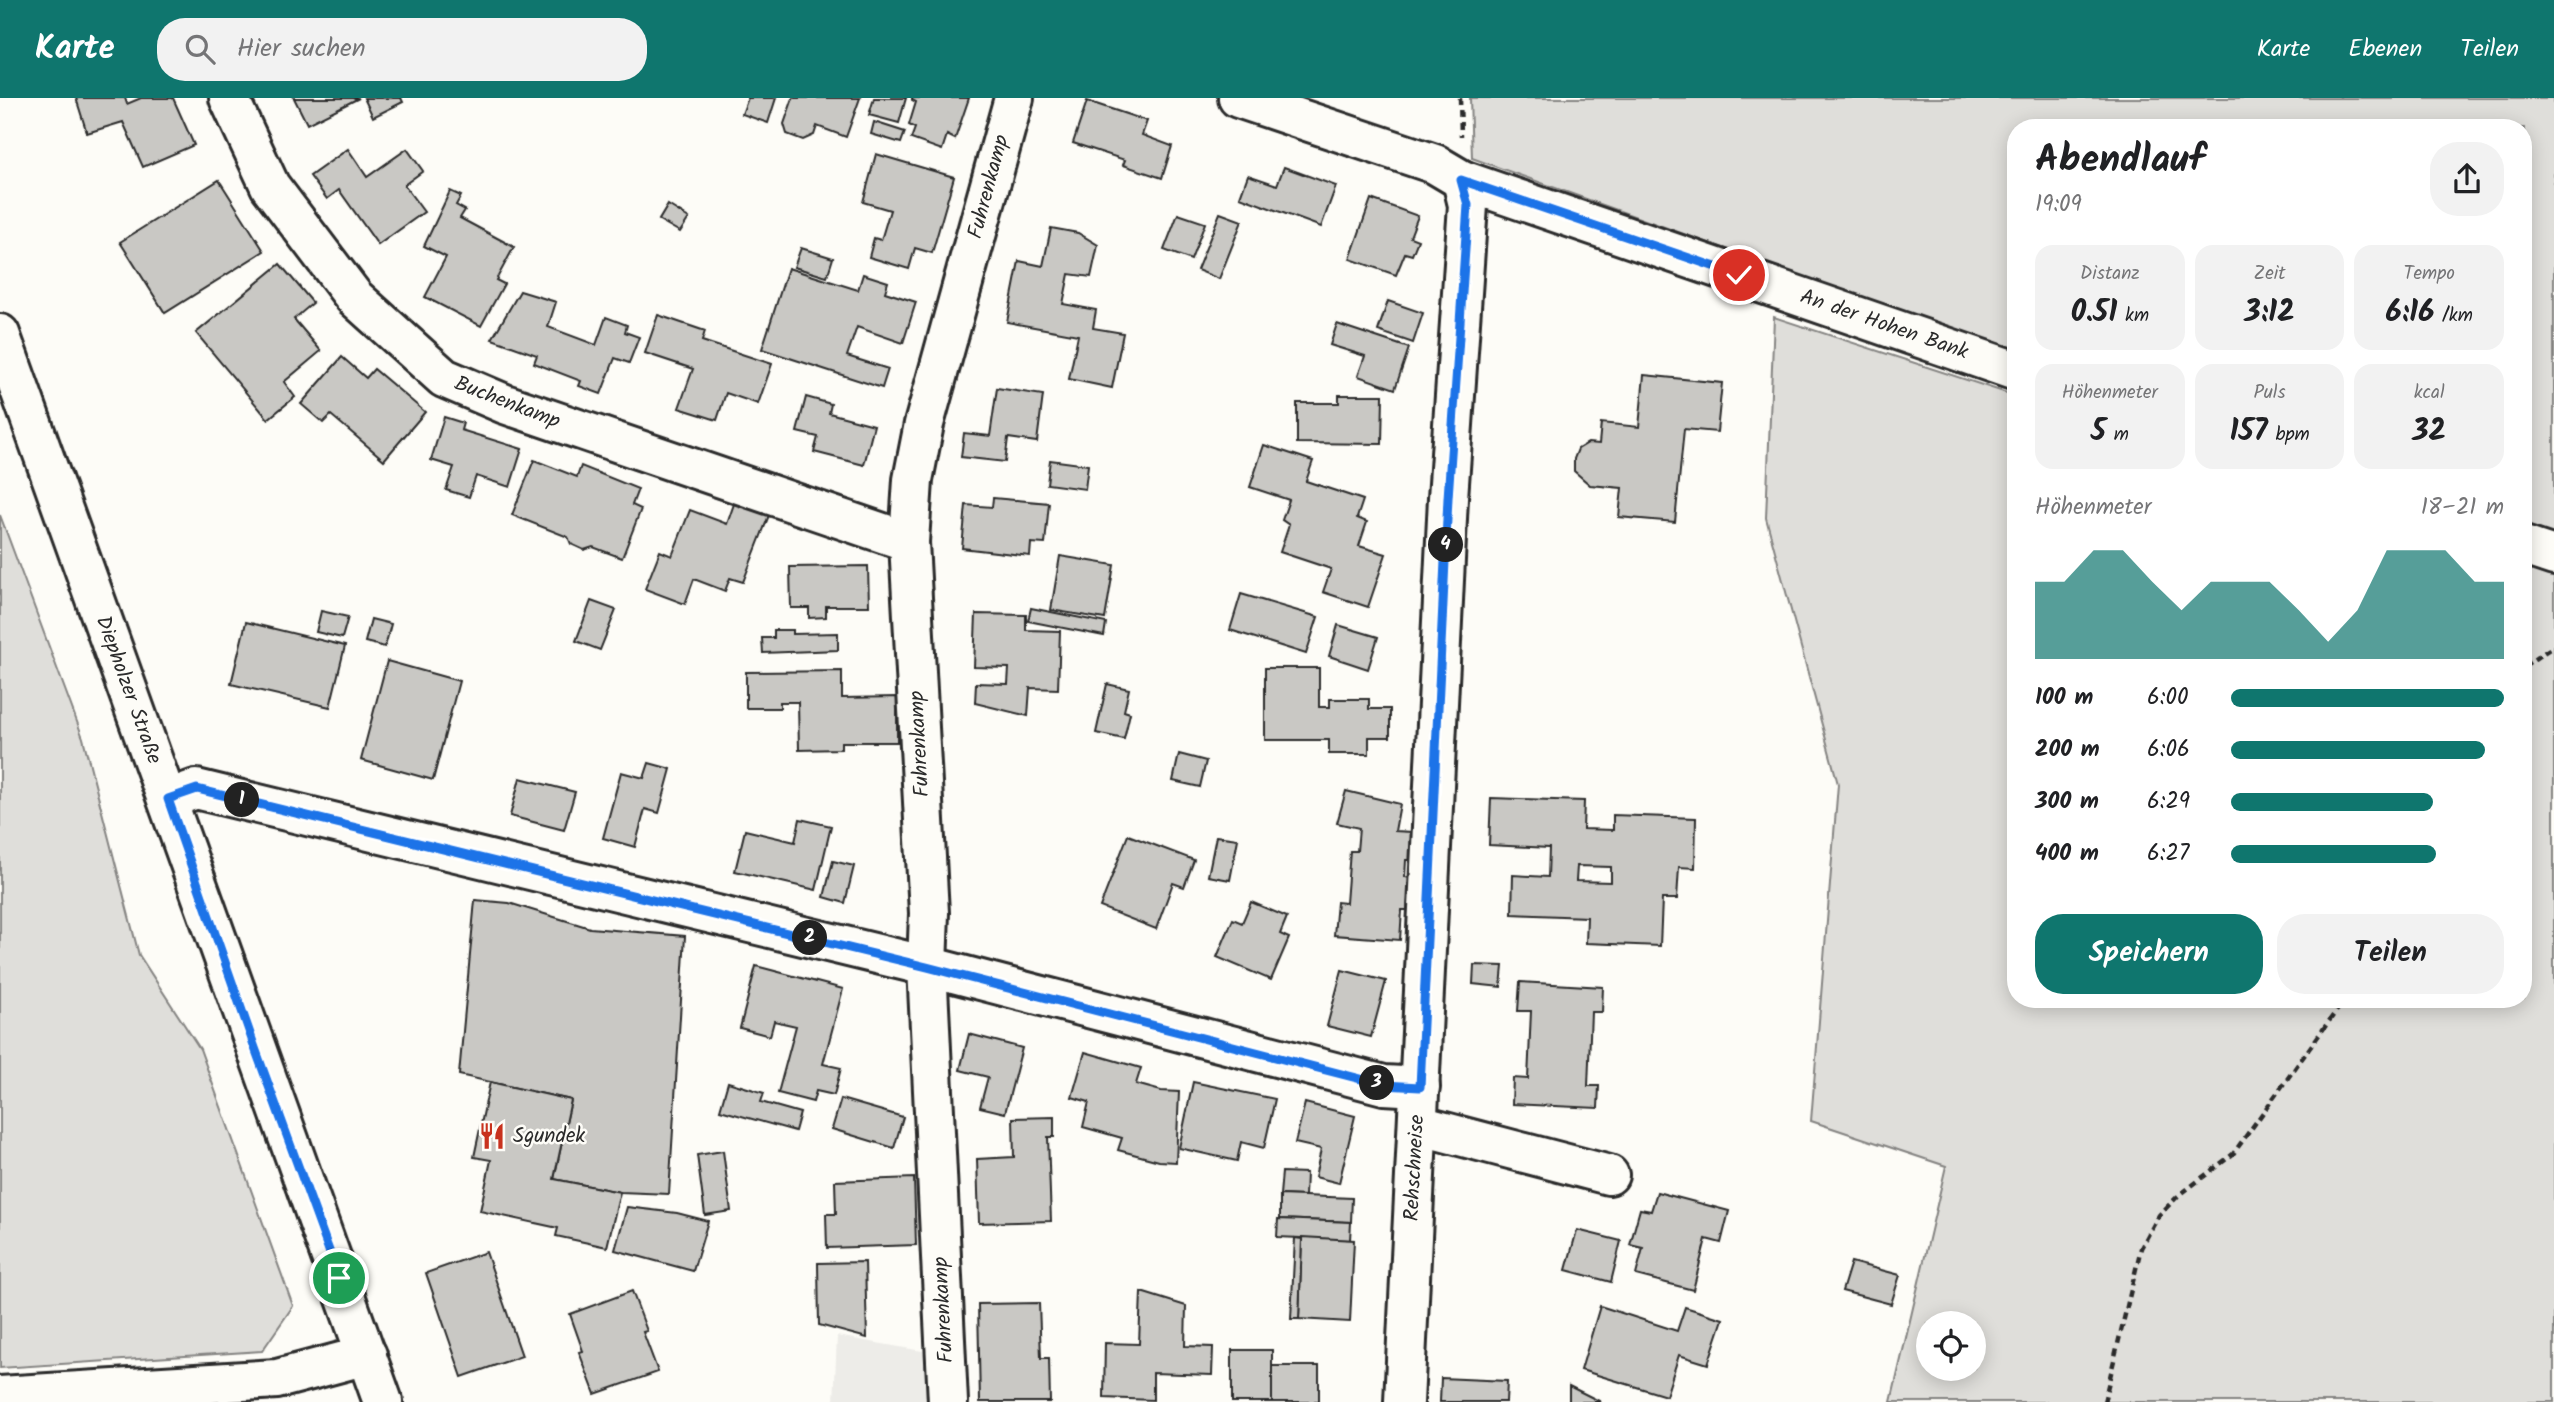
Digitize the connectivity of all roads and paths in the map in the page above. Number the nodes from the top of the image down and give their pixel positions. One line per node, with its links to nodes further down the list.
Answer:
1 (229, 98): 7 (street, Buchenkamp)
2 (1014, 98): 7 (street, Fuhrenkamp)
3 (1238, 98): 4 (street, An der Hohen Bank)
4 (1461, 180): 6 (street, An der Hohen Bank); 15 (street, Rehschneise)
5 (0, 334): 12 (street, Diepholzer Straße)
6 (2007, 368)
7 (909, 542): 13 (street, Fuhrenkamp)
8 (2532, 549): 9 (street)
9 (2554, 556)
10 (2554, 646): 11 (path)
11 (2532, 661)
12 (168, 799): 13 (street); 18 (street, Diepholzer Straße)
13 (927, 967): 15 (street); 21 (street, Fuhrenkamp)
14 (2338, 1008): 23 (path)
15 (1420, 1087): 16 (street, Rehschneise)
16 (1418, 1125): 17 (street); 22 (street, Rehschneise)
17 (1609, 1175)
18 (367, 1355): 19 (street); 20 (street, Diepholzer Straße)
19 (0, 1396)
20 (383, 1402)
21 (948, 1402)
22 (1404, 1402)
23 (2104, 1402)

